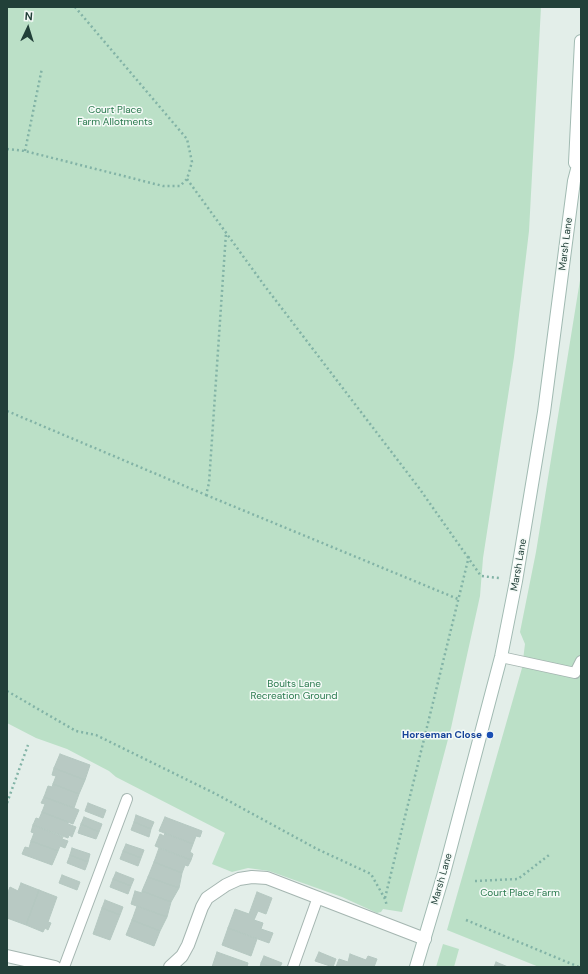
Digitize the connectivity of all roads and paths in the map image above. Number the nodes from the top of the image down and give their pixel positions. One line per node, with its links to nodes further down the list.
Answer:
1 (75, 7): 7 (path)
2 (581, 41): 8 (main road)
3 (42, 68): 5 (path)
4 (7, 149): 5 (path)
5 (25, 151): 7 (path)
6 (581, 154): 8 (main road, Marsh Lane)
7 (187, 179): 9 (path)
8 (574, 181): 15 (main road, Marsh Lane)
9 (226, 232): 11 (path); 12 (path)
10 (7, 411): 11 (path)
11 (206, 495): 14 (path)
12 (469, 556): 13 (path); 14 (path)
13 (501, 579)
14 (458, 599): 24 (path)
15 (501, 657): 16 (lane); 27 (main road, Marsh Lane)
16 (581, 661)
17 (7, 691): 24 (path)
18 (28, 745): 20 (path)
19 (127, 799): 30 (lane)
20 (7, 803)
21 (549, 855): 22 (path)
22 (475, 881)
23 (318, 897): 27 (main road); 31 (main road); 32 (lane)
24 (385, 899): 25 (path)
25 (389, 912)
26 (466, 920): 34 (path)
27 (424, 938): 33 (main road, Marsh Lane)
28 (7, 956): 29 (main road)
29 (55, 967)
30 (64, 967)
31 (170, 967)
32 (293, 967)
33 (416, 967)
34 (579, 967)

